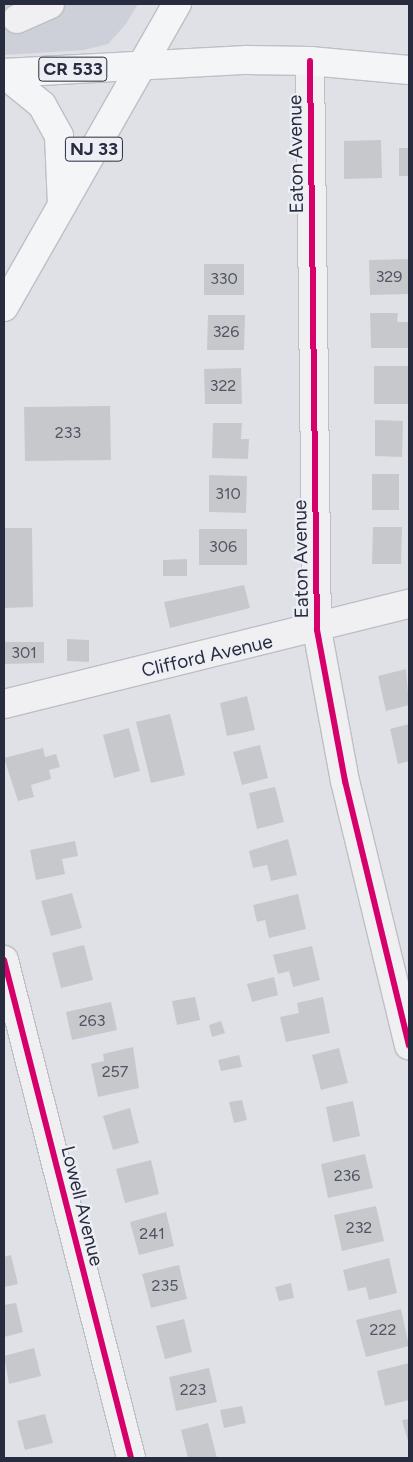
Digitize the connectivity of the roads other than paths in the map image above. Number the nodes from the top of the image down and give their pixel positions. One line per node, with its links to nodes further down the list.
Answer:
1 (50, 4): 3 (street)
2 (177, 4): 5 (main road, NJ 33)
3 (17, 20)
4 (310, 61): 5 (main road, CR 533); 6 (main road, CR 533); 11 (street, Eaton Avenue)
5 (142, 65): 7 (main road, CR 533); 8 (main road, NJ 33)
6 (409, 70)
7 (4, 74): 8 (main road)
8 (62, 205): 9 (main road, NJ 33)
9 (4, 307)
10 (409, 604): 11 (street, Clifford Avenue)
11 (317, 630): 12 (street, Clifford Avenue); 14 (street, Eaton Avenue)
12 (4, 704)
13 (4, 960): 15 (street, Lowell Avenue)
14 (409, 1045)
15 (131, 1458)

